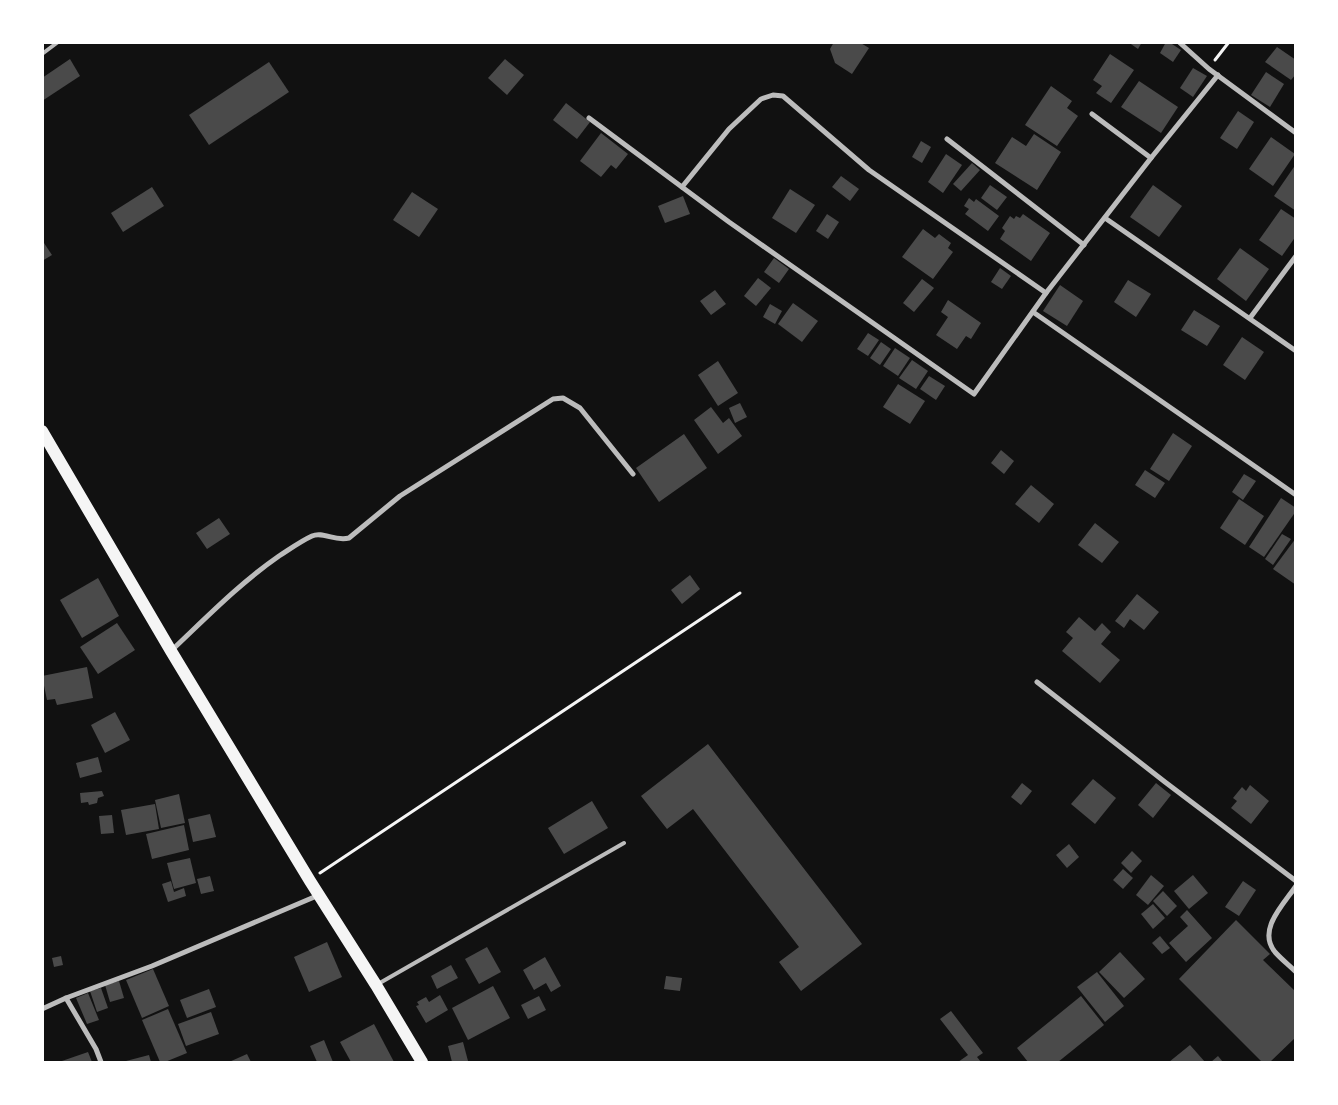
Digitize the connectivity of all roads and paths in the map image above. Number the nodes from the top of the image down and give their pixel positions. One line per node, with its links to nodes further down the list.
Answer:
1 (58, 42): 4 (lane)
2 (1179, 42): 5 (street)
3 (1229, 42): 5 (path)
4 (42, 54)
5 (1209, 68): 6 (street)
6 (1218, 75): 9 (street); 11 (street)
7 (1092, 114): 11 (street)
8 (589, 118): 12 (street)
9 (1296, 133)
10 (947, 139): 14 (street)
11 (1151, 158): 13 (street)
12 (682, 187): 16 (street); 17 (street)
13 (1105, 218): 14 (street); 18 (street)
14 (1084, 245): 16 (street)
15 (1296, 256): 18 (street)
16 (1046, 293): 17 (street)
17 (1033, 312): 22 (street)
18 (1250, 318): 19 (street)
19 (1296, 351)
20 (42, 431): 24 (main road)
21 (633, 474): 24 (street)
22 (1296, 495)
23 (740, 593): 27 (path)
24 (171, 651): 27 (main road)
25 (1037, 682): 28 (street)
26 (624, 843): 32 (lane)
27 (310, 880): 30 (main road)
28 (1296, 881)
29 (1296, 886): 31 (street)
30 (319, 895): 32 (main road); 33 (street)
31 (1296, 972)
32 (376, 985): 36 (main road)
33 (66, 998): 34 (street); 35 (street)
34 (42, 1009)
35 (101, 1062)
36 (422, 1062)

